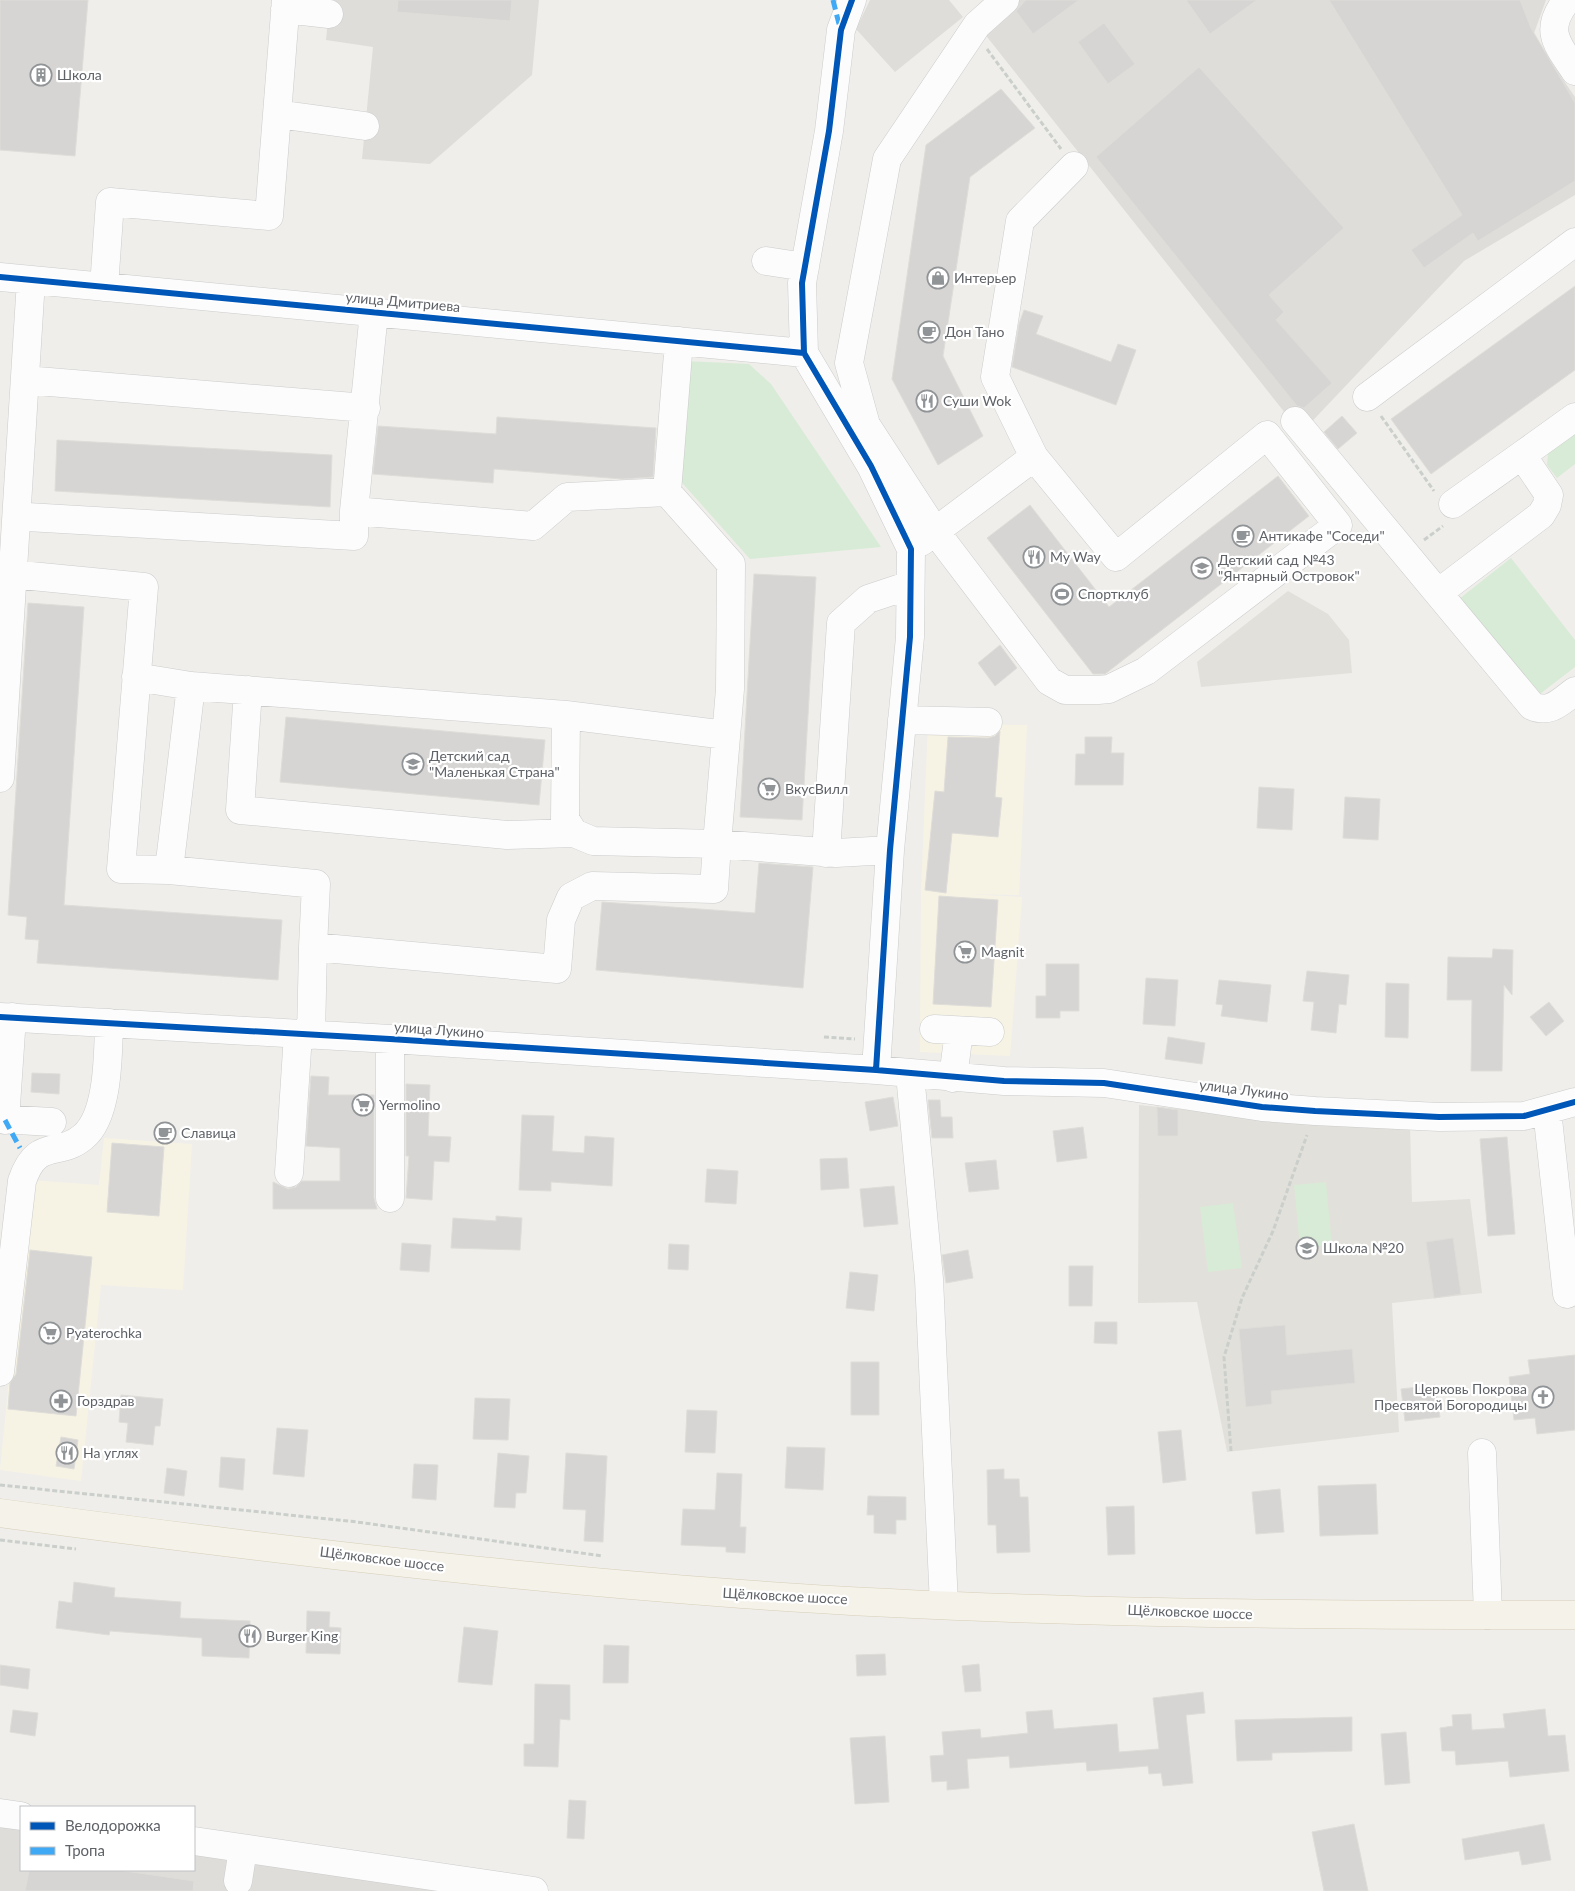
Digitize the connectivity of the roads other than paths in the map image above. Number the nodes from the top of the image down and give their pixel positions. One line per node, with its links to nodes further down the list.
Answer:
1 (852, 0): 12 (street)
2 (1005, 0): 30 (street)
3 (1567, 0): 6 (street)
4 (286, 4): 5 (street); 7 (street)
5 (329, 14)
6 (1575, 71)
7 (277, 114): 8 (street); 15 (street)
8 (365, 126)
9 (1074, 166): 25 (street)
10 (1575, 242): 20 (street)
11 (766, 261): 12 (street)
12 (805, 267): 18 (street)
13 (0, 277): 14 (street, улица Дмитриева)
14 (31, 280): 15 (street, улица Дмитриева); 19 (street)
15 (104, 287): 16 (street, улица Дмитриева)
16 (374, 312): 17 (street, улица Дмитриева); 21 (street)
17 (679, 341): 18 (street, улица Дмитриева); 26 (street)
18 (804, 353): 31 (street)
19 (25, 380): 21 (street); 29 (street)
20 (1367, 397)
21 (366, 408): 28 (street)
22 (1575, 417): 24 (street)
23 (1295, 421): 34 (street)
24 (1522, 455): 27 (street); 34 (street)
25 (1034, 457): 30 (street); 30 (street)
26 (667, 492): 28 (street); 42 (street)
27 (1445, 499)
28 (354, 510): 29 (street)
29 (16, 520): 32 (street)
30 (935, 531): 31 (street)
31 (911, 550): 33 (street)
32 (6, 573): 35 (street); 43 (street)
33 (910, 585): 40 (street); 47 (street)
34 (1438, 593): 38 (street)
35 (136, 677): 36 (street); 48 (street)
36 (190, 686): 37 (street); 48 (street)
37 (248, 690): 39 (street); 44 (street)
38 (1575, 691)
39 (566, 714): 42 (street); 44 (street)
40 (902, 720): 41 (street); 46 (street)
41 (988, 722)
42 (726, 735): 45 (street)
43 (0, 778)
44 (574, 833): 45 (street)
45 (717, 844): 47 (street); 49 (street)
46 (890, 850): 47 (street); 55 (street)
47 (826, 852)
48 (169, 870): 49 (street)
49 (314, 947): 53 (street)
50 (6, 1017): 51 (street, улица Лукино); 60 (street)
51 (109, 1023): 53 (street, улица Лукино); 65 (street)
52 (990, 1032): 57 (street)
53 (304, 1035): 54 (street, улица Лукино); 62 (street)
54 (390, 1039): 55 (street, улица Лукино); 63 (street)
55 (876, 1070): 56 (street, улица Лукино)
56 (910, 1074): 57 (street, улица Лукино); 68 (street)
57 (953, 1078): 59 (street, улица Лукино)
58 (1575, 1102): 59 (street, улица Лукино)
59 (1547, 1110): 64 (street)
60 (3, 1120): 61 (street)
61 (52, 1122)
62 (290, 1173)
63 (390, 1198)
64 (1567, 1294)
65 (0, 1372)
66 (1482, 1453): 69 (street)
67 (0, 1513): 68 (main road, Щёлковское шоссе)
68 (944, 1606): 69 (main road, Щёлковское шоссе)
69 (1488, 1615): 70 (main road, Щёлковское шоссе)
70 (1575, 1615)
71 (0, 1813): 72 (street)
72 (20, 1816)
73 (195, 1841): 74 (street)
74 (243, 1848): 75 (street); 76 (street)
75 (238, 1881)
76 (534, 1891)

